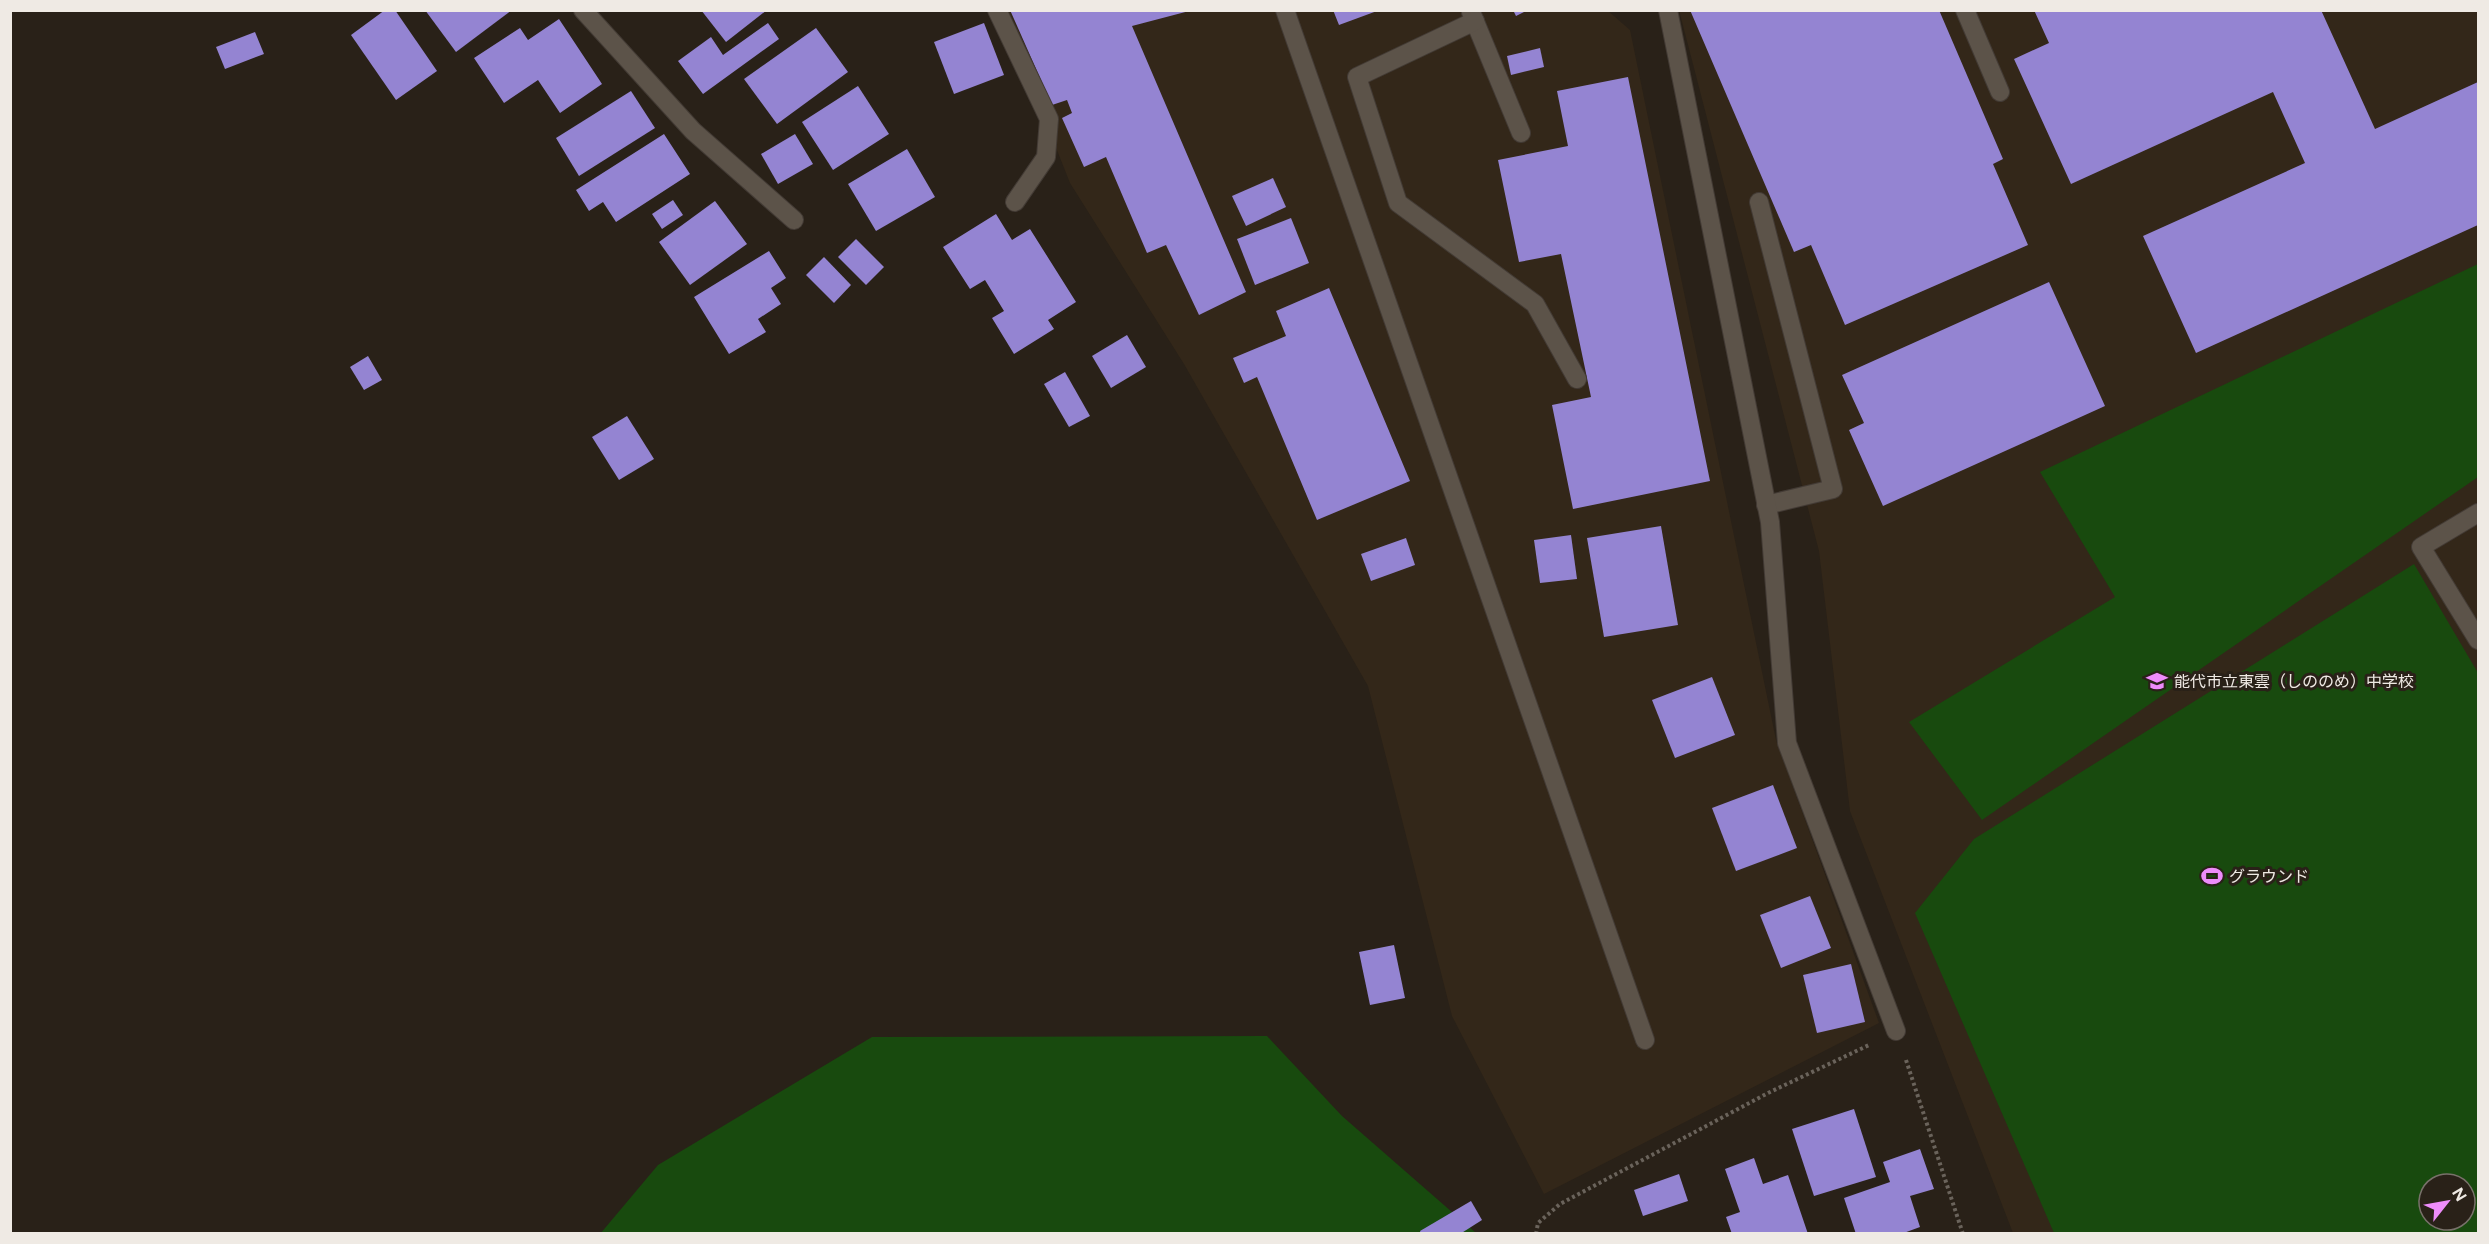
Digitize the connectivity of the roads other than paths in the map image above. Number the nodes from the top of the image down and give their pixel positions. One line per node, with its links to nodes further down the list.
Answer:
1 (584, 10): 11 (street)
2 (997, 10): 9 (street)
3 (1285, 10): 17 (street)
4 (1668, 10): 13 (street)
5 (1965, 10): 7 (street)
6 (1473, 16): 8 (street); 12 (street)
7 (2000, 92)
8 (1521, 133)
9 (1015, 202)
10 (1760, 202): 13 (street)
11 (794, 220)
12 (1577, 379)
13 (1766, 505): 16 (street)
14 (2478, 513): 15 (street)
15 (2478, 640)
16 (1896, 1031)
17 (1645, 1040)

